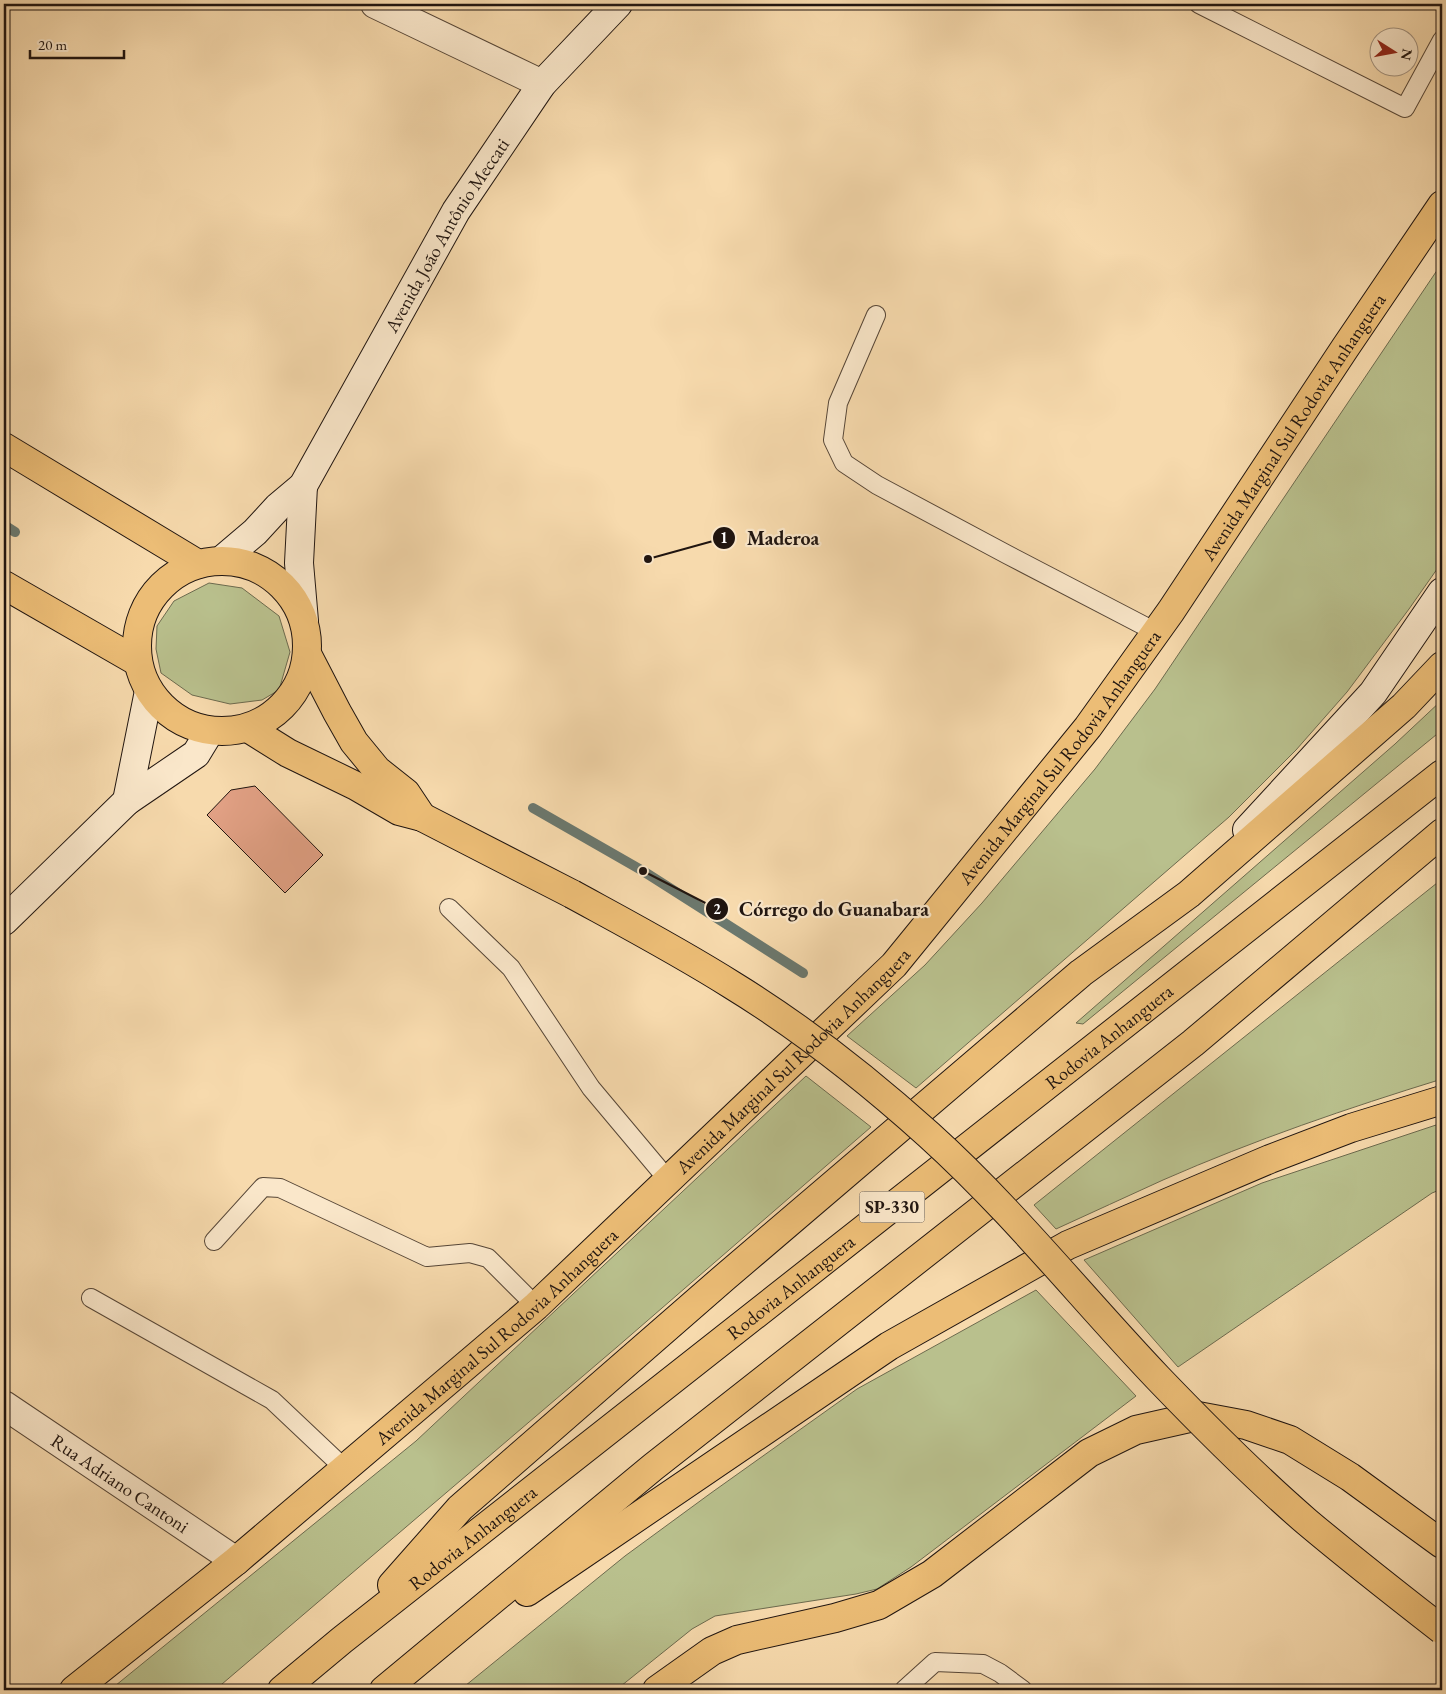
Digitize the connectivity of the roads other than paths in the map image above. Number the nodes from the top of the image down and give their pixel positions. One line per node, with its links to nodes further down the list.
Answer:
1 (375, 4): 5 (main road)
2 (618, 4): 5 (main road, Avenida João Antônio Meccati)
3 (1199, 4): 4 (lane)
4 (1442, 40)
5 (542, 84): 9 (main road, Avenida João Antônio Meccati)
6 (1442, 205): 14 (main road, Avenida Marginal Sul Rodovia Anhanguera)
7 (876, 315): 14 (lane)
8 (4, 447): 10 (main road)
9 (303, 486): 10 (main road, Avenida João Antônio Meccati); 13 (main road, Avenida João Antônio Meccati)
10 (210, 562): 13 (main road); 16 (main road)
11 (4, 585): 16 (main road)
12 (1442, 592): 25 (main road)
13 (304, 621): 15 (main road)
14 (1156, 632): 29 (main road, Avenida Marginal Sul Rodovia Anhanguera)
15 (307, 654): 19 (main road); 23 (main road)
16 (138, 662): 18 (main road)
17 (1442, 666): 25 (main road)
18 (149, 691): 20 (main road); 22 (main road)
19 (248, 728): 20 (main road); 23 (main road)
20 (210, 731): 22 (main road)
21 (1442, 774): 38 (main road, Rodovia Anhanguera / SP-330)
22 (127, 801): 27 (main road)
23 (422, 817): 37 (main road, bridge)
24 (1442, 834): 39 (main road, SP-330)
25 (1189, 894): 38 (main road)
26 (449, 908): 29 (lane)
27 (4, 921)
28 (1442, 1100): 39 (main road)
29 (669, 1180): 32 (main road, Avenida Marginal Sul Rodovia Anhanguera)
30 (214, 1241): 32 (lane)
31 (91, 1298): 34 (lane)
32 (536, 1306): 34 (main road, Avenida Marginal Sul Rodovia Anhanguera)
33 (4, 1405): 36 (main road, Rua Adriano Cantoni)
34 (344, 1468): 36 (main road, Avenida Marginal Sul Rodovia Anhanguera)
35 (1442, 1544): 42 (main road)
36 (236, 1561): 40 (main road, Avenida Marginal Sul Rodovia Anhanguera)
37 (1442, 1630)
38 (342, 1640): 41 (main road, Rodovia Anhanguera / SP-330)
39 (388, 1687)
40 (74, 1690)
41 (282, 1690)
42 (657, 1690)
43 (904, 1690): 44 (lane)
44 (1023, 1690)

